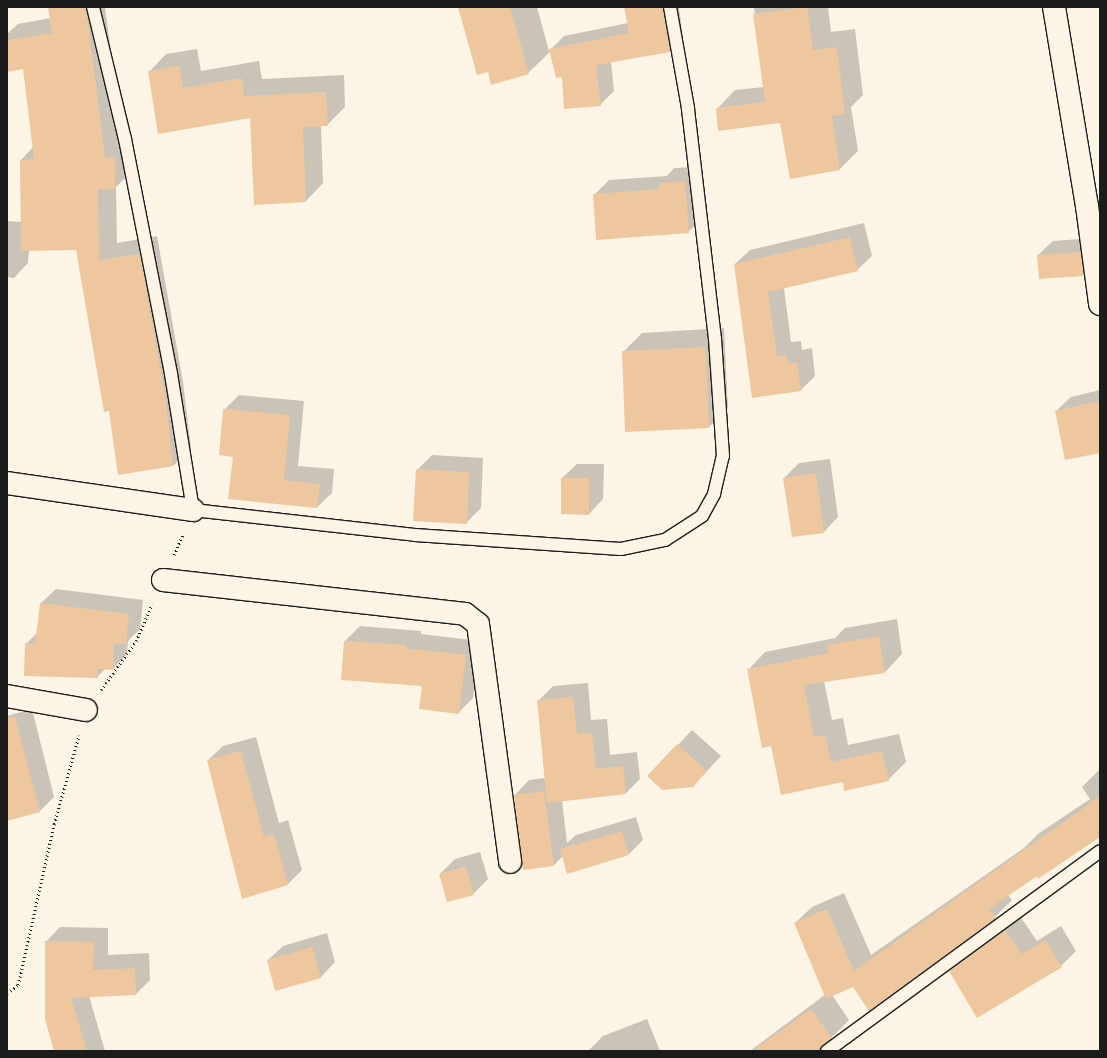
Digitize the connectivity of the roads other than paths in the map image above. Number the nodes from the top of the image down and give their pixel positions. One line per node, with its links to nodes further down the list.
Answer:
1 (93, 7): 6 (lane)
2 (670, 7): 6 (lane)
3 (1054, 7): 4 (street)
4 (1100, 304)
5 (7, 483): 6 (street)
6 (193, 510)
7 (163, 580): 11 (street)
8 (7, 696): 9 (street)
9 (86, 710)
10 (1100, 851): 12 (lane)
11 (510, 862)
12 (827, 1051)

